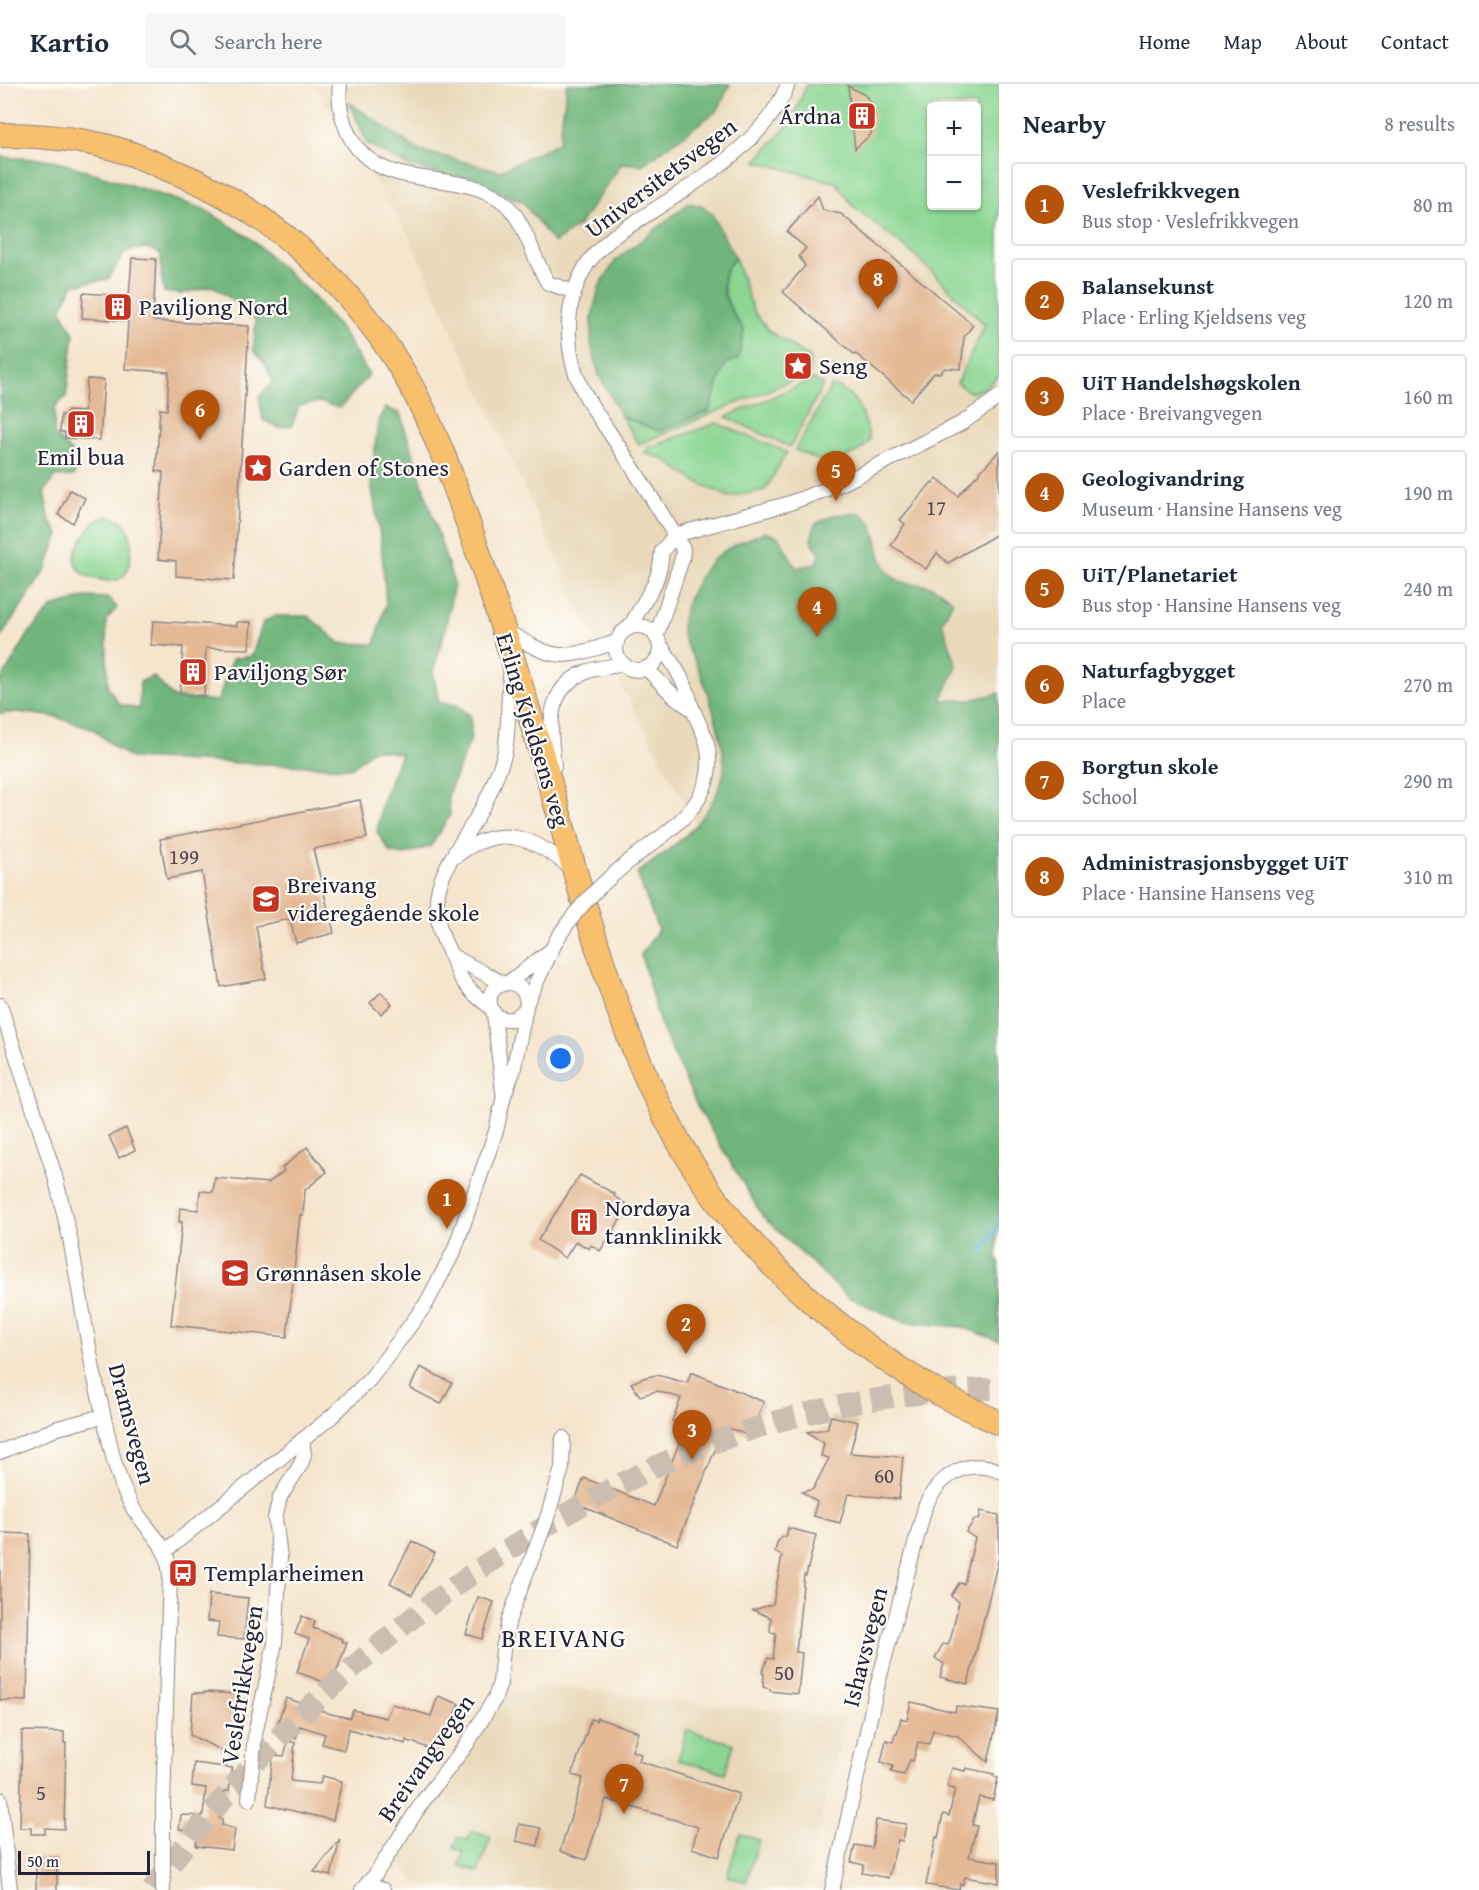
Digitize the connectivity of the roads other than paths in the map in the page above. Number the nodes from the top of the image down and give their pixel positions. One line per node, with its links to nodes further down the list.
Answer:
1 (340, 84): 4 (street)
2 (788, 84): 4 (street, Universitetsvegen)
3 (0, 135): 8 (highway, Erling Kjeldsens veg)
4 (574, 292): 6 (street, Universitetsvegen)
5 (999, 398): 6 (street)
6 (675, 535): 7 (street); 9 (street)
7 (629, 628): 9 (street); 10 (street)
8 (504, 629): 10 (street); 11 (highway, Erling Kjeldsens veg)
9 (657, 640): 13 (street); 14 (street)
10 (617, 642): 12 (street)
11 (513, 658): 15 (highway, Erling Kjeldsens veg); 16 (street)
12 (623, 664): 13 (street); 15 (street)
13 (646, 669): 14 (street)
14 (693, 710): 18 (street, bridge)
15 (558, 813): 17 (highway, Erling Kjeldsens veg)
16 (449, 860): 17 (street); 19 (street)
17 (574, 870): 26 (highway, Erling Kjeldsens veg)
18 (554, 944): 20 (street); 22 (street)
19 (452, 956): 20 (street); 23 (street)
20 (506, 982): 22 (street); 23 (street)
21 (0, 1005): 25 (street, Dramsvegen)
22 (526, 1006): 23 (street); 24 (street)
23 (492, 1010): 24 (street)
24 (504, 1095): 28 (street)
25 (103, 1416): 29 (street); 31 (street, Dramsvegen)
26 (999, 1423)
27 (563, 1438): 34 (street, Breivangvegen)
28 (302, 1440): 31 (street); 33 (street, Veslefrikkvegen)
29 (0, 1452)
30 (999, 1471): 38 (street, Ishavsvegen)
31 (164, 1552): 36 (street, Dramsvegen)
32 (0, 1799): 35 (street)
33 (249, 1799)
34 (365, 1887): 37 (street)
35 (10, 1890)
36 (163, 1890)
37 (383, 1890)
38 (832, 1890)

